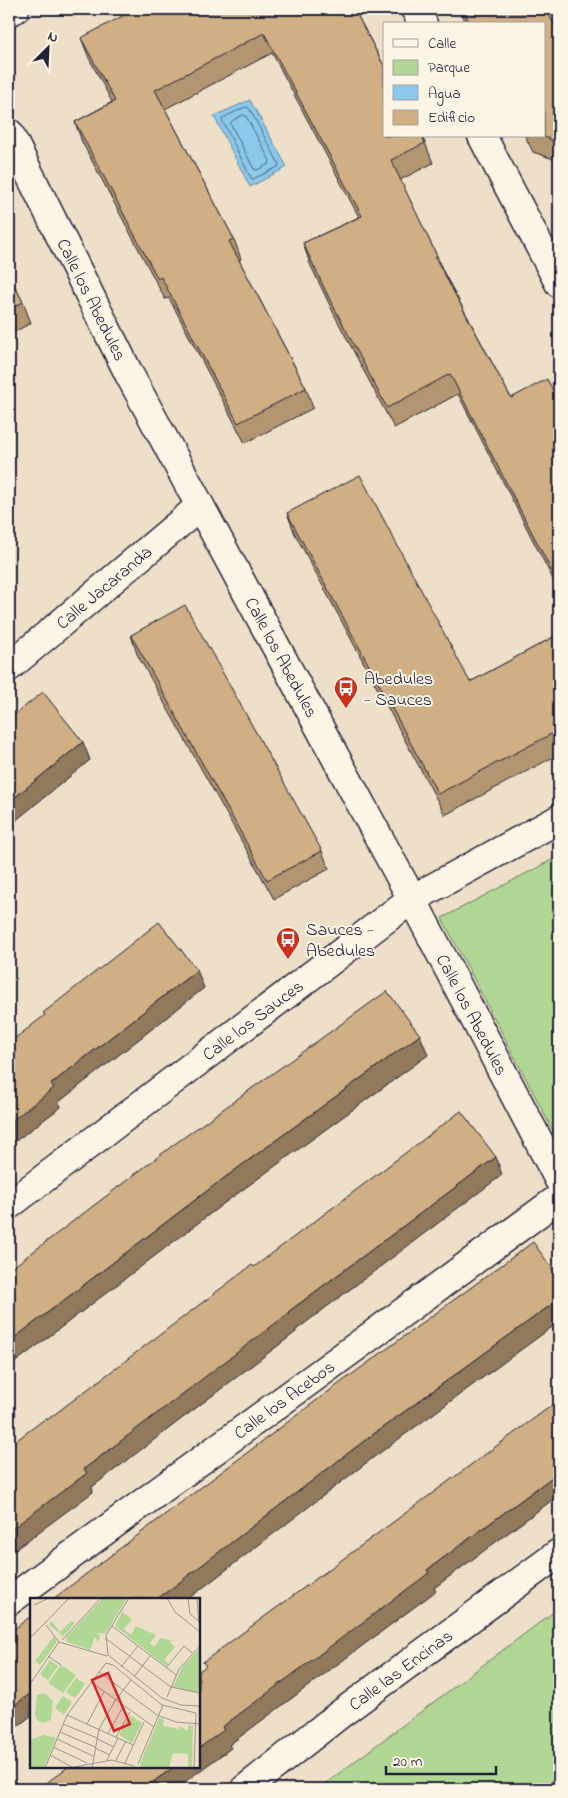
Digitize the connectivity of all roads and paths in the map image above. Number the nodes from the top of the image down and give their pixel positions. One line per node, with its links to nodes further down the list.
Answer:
1 (15, 9): 3 (street)
2 (416, 9): 4 (street)
3 (9, 12)
4 (422, 22)
5 (9, 133): 9 (street, Calle los Abedules)
6 (483, 138): 7 (street)
7 (553, 256): 8 (street)
8 (559, 284)
9 (199, 507): 10 (street, Calle Jacaranda); 12 (street, Calle los Abedules)
10 (9, 667)
11 (559, 819): 12 (street, Calle los Sauces)
12 (412, 899): 13 (street, Calle los Abedules); 15 (street, Calle los Sauces)
13 (559, 1180)
14 (559, 1198): 17 (street, Calle los Acebos)
15 (9, 1205)
16 (559, 1553): 18 (street, Calle las Encinas)
17 (9, 1601)
18 (244, 1789)

